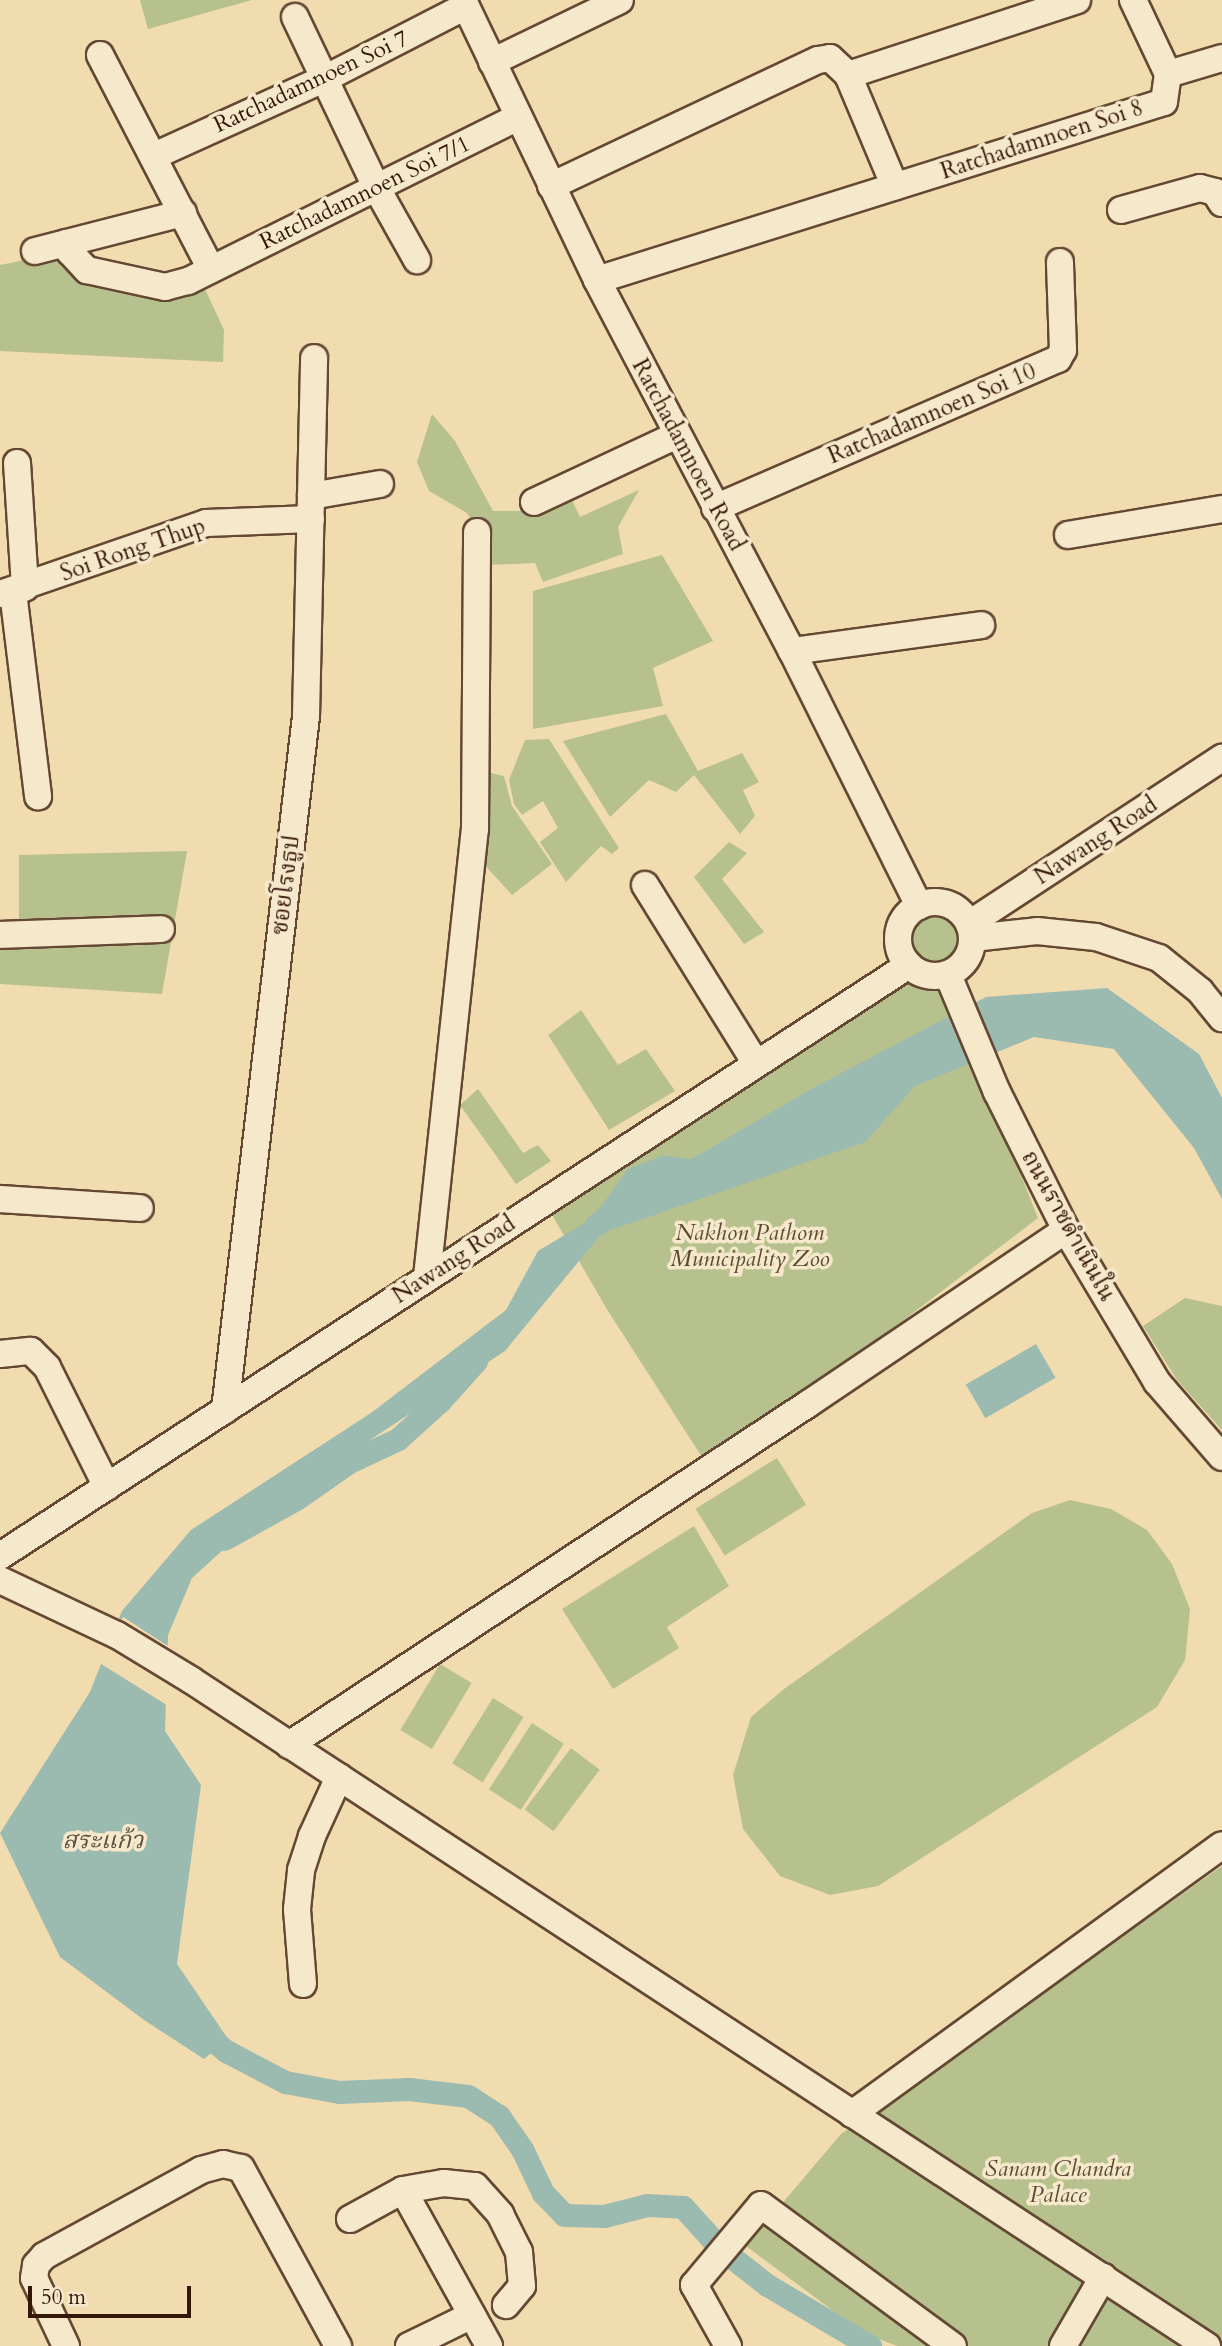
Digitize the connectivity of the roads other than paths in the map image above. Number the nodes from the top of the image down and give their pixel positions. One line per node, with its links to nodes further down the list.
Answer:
1 (620, 0): 8 (street)
2 (1077, 0): 10 (street)
3 (1133, 0): 9 (street)
4 (465, 3): 8 (street, Ratchadamnoen Road); 11 (street, Ratchadamnoen Soi 7)
5 (295, 17): 11 (street)
6 (100, 55): 13 (street)
7 (1222, 58): 9 (street)
8 (492, 62): 12 (street, Ratchadamnoen Road)
9 (1168, 74): 16 (street, Ratchadamnoen Soi 8)
10 (848, 75): 14 (street); 16 (street)
11 (326, 78): 13 (street, Ratchadamnoen Soi 7); 15 (street)
12 (518, 117): 14 (street, Ratchadamnoen Road); 15 (street, Ratchadamnoen Soi 7/1)
13 (154, 156): 19 (street)
14 (551, 186): 25 (street, Ratchadamnoen Road)
15 (376, 187): 22 (street); 24 (street, Ratchadamnoen Soi 7/1)
16 (895, 187): 25 (street, Ratchadamnoen Soi 8)
17 (1222, 203): 18 (street)
18 (1121, 210)
19 (183, 213): 20 (street); 24 (street)
20 (66, 243): 21 (street); 24 (street, Ratchadamnoen Soi 7/1)
21 (35, 251)
22 (417, 261)
23 (1060, 262): 32 (street, Ratchadamnoen Soi 10)
24 (212, 267)
25 (597, 279): 27 (street, Ratchadamnoen Road)
26 (314, 358): 31 (street, ซอยโรงธูป)
27 (677, 435): 30 (street); 32 (street, Ratchadamnoen Road)
28 (17, 463): 36 (street)
29 (380, 484): 31 (street, Soi Rong Thup)
30 (534, 502)
31 (311, 508): 36 (street, Soi Rong Thup); 55 (street, ซอยโรงธูป)
32 (715, 508): 38 (street, Ratchadamnoen Road)
33 (1222, 509): 35 (street)
34 (477, 532): 53 (street)
35 (1068, 535)
36 (13, 592): 40 (street)
37 (981, 625): 38 (street)
38 (792, 651): 42 (street, Ratchadamnoen Road)
39 (1222, 758): 44 (street, Nawang Road)
40 (38, 796)
41 (645, 885): 49 (street)
42 (919, 906): 44 (street); 46 (street)
43 (161, 929): 45 (street)
44 (971, 931): 47 (street); 48 (street)
45 (0, 935)
46 (909, 965): 47 (street); 49 (street, Nawang Road)
47 (948, 975): 52 (street, ถนนราชดำเนินใน)
48 (1222, 1018)
49 (756, 1063): 53 (street, Nawang Road)
50 (0, 1199): 51 (street)
51 (140, 1208)
52 (1066, 1230): 56 (street, ถนนราชดำเนินใน); 60 (street)
53 (427, 1277): 55 (street, Nawang Road)
54 (0, 1354): 57 (street)
55 (225, 1410): 57 (street, Nawang Road)
56 (1222, 1457)
57 (107, 1487): 58 (street, Nawang Road)
58 (0, 1556)
59 (0, 1580): 60 (street)
60 (289, 1745): 61 (street)
61 (339, 1777): 63 (street); 64 (street)
62 (1222, 1845): 64 (street)
63 (303, 1983)
64 (852, 2114): 67 (street)
65 (403, 2190): 66 (street); 68 (street); 69 (street)
66 (349, 2219)
67 (1103, 2277): 76 (street); 77 (street)
68 (506, 2305)
69 (472, 2315): 72 (street); 73 (street)
70 (66, 2346): 71 (street)
71 (338, 2346)
72 (409, 2346)
73 (489, 2346)
74 (728, 2346): 75 (street)
75 (953, 2346)
76 (1063, 2346)
77 (1207, 2346)

